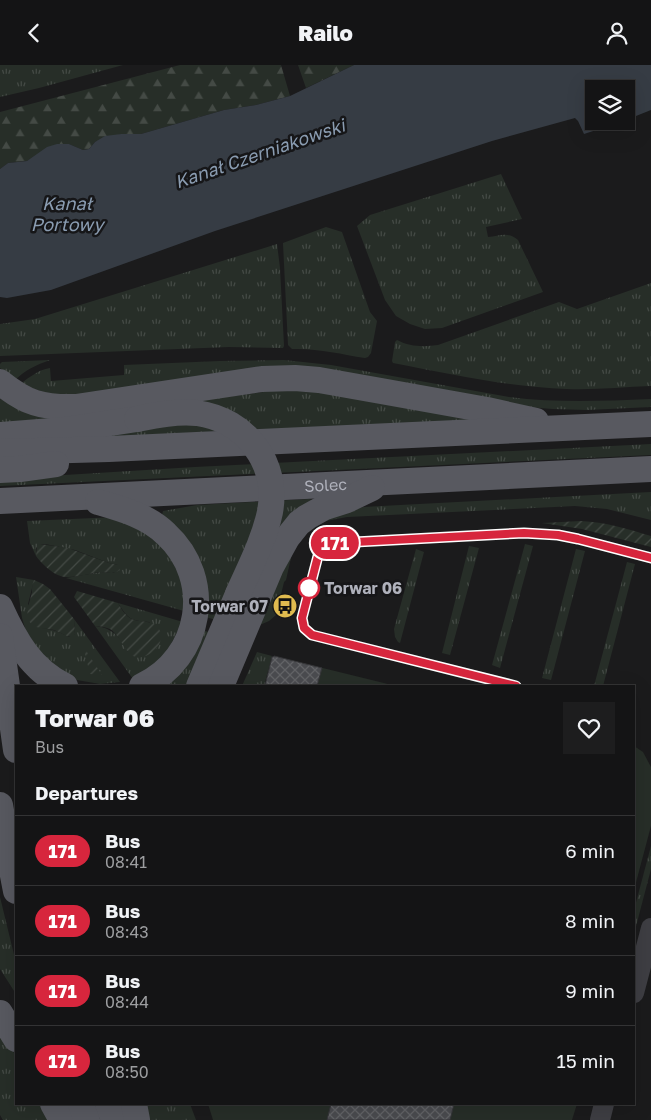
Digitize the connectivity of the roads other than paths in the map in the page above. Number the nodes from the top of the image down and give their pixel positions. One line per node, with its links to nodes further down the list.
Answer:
1 (0, 382): 3 (main road)
2 (651, 424): 3 (main road)
3 (571, 429): 5 (main road)
4 (0, 435): 16 (main road, bridge)
5 (109, 449): 6 (main road); 8 (main road)
6 (0, 451)
7 (651, 469): 9 (main road, Solec)
8 (0, 470)
9 (386, 481): 10 (main road, Solec); 17 (main road)
10 (80, 497): 11 (main road, Solec); 15 (main road)
11 (0, 501)
12 (0, 607): 14 (main road)
13 (0, 637): 18 (main road)
14 (63, 685)
15 (144, 685)
16 (199, 685)
17 (221, 685)
18 (15, 743)
19 (0, 805): 20 (main road)
20 (15, 886)
21 (651, 929): 22 (street)
22 (635, 989)
23 (54, 1105): 28 (main road)
24 (81, 1105): 29 (main road)
25 (108, 1105): 30 (main road)
26 (134, 1105): 31 (main road)
27 (604, 1105): 32 (street)
28 (62, 1120)
29 (87, 1120)
30 (114, 1120)
31 (137, 1120)
32 (600, 1120)

